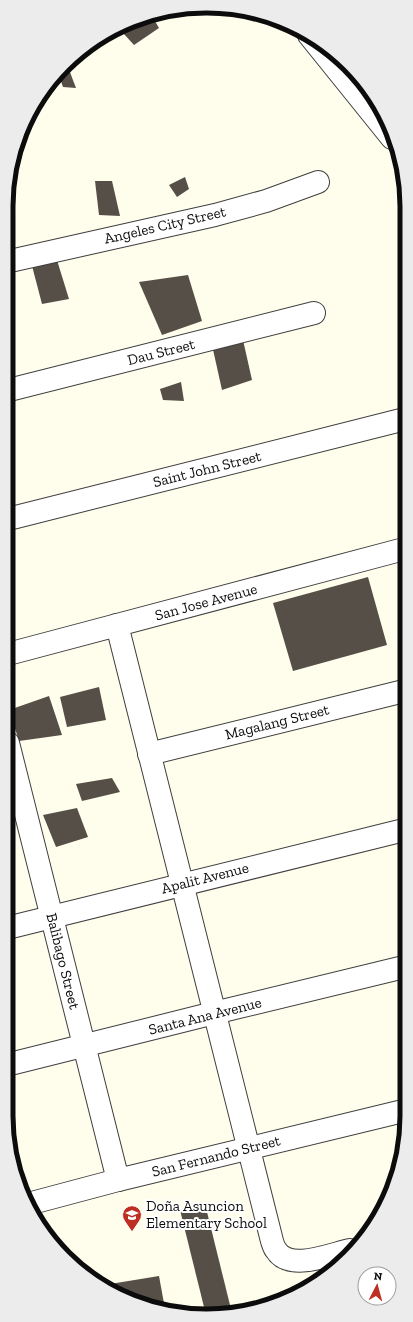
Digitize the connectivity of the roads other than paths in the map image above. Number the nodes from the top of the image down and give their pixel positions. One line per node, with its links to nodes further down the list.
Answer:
1 (323, 52): 2 (street)
2 (382, 126)
3 (318, 182): 4 (street, Angeles City Street)
4 (13, 260)
5 (314, 313): 6 (street, Dau Street)
6 (13, 389)
7 (400, 420): 8 (street, Saint John Street)
8 (13, 518)
9 (400, 550): 10 (street, San Jose Avenue)
10 (117, 625): 11 (street, San Jose Avenue); 13 (street)
11 (13, 653)
12 (400, 692): 13 (street, Magalang Street)
13 (149, 754): 16 (street)
14 (13, 790): 17 (street, Balibago Street)
15 (400, 831): 16 (street, Apalit Avenue)
16 (182, 884): 17 (street, Apalit Avenue); 20 (street)
17 (52, 917): 18 (street, Apalit Avenue); 21 (street, Balibago Street)
18 (13, 927)
19 (400, 968): 20 (street, Santa Ana Avenue)
20 (214, 1013): 21 (street, Santa Ana Avenue); 24 (street)
21 (85, 1046): 22 (street, Santa Ana Avenue); 25 (street, Balibago Street)
22 (13, 1064)
23 (400, 1112): 24 (street, San Fernando Street)
24 (248, 1148): 25 (street, San Fernando Street); 27 (street)
25 (118, 1180): 26 (street, San Fernando Street)
26 (34, 1202)
27 (338, 1257)

